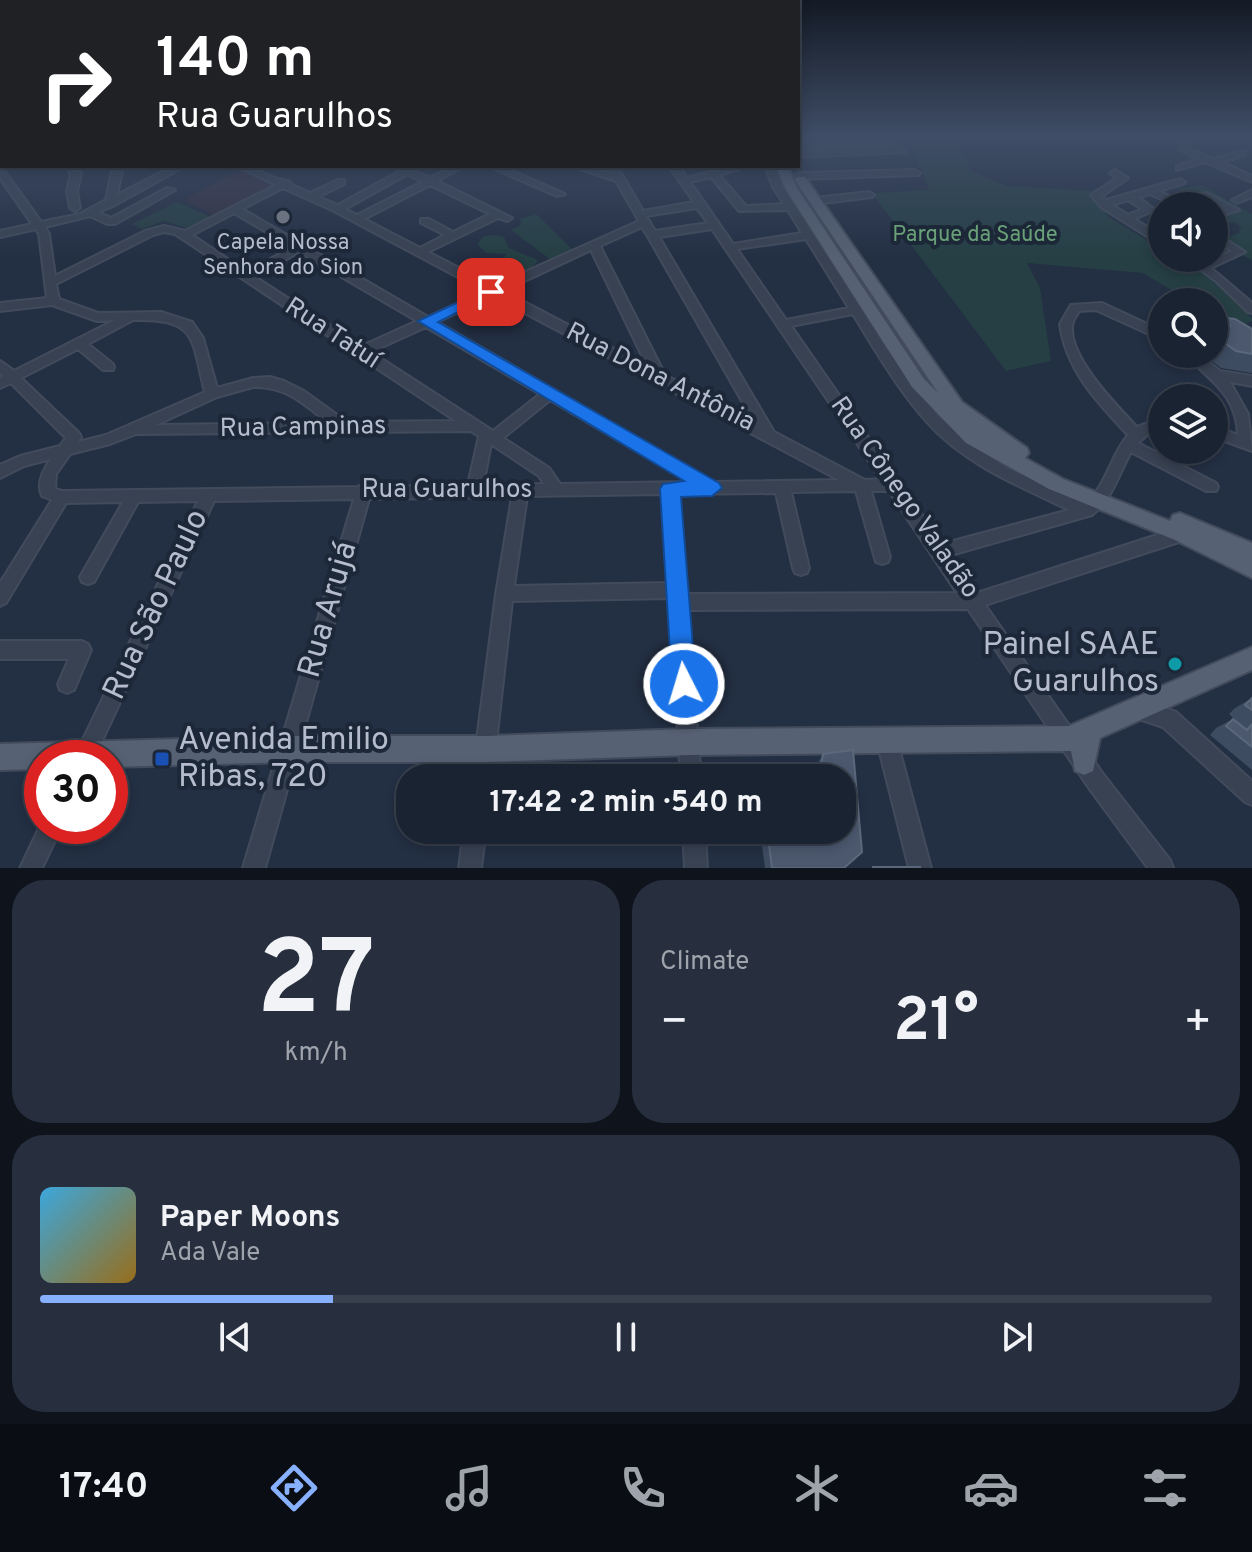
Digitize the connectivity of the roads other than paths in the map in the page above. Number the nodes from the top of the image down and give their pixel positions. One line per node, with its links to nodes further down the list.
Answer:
1 (4, 177): 30 (street)
2 (75, 177): 40 (street)
3 (116, 177): 36 (street)
4 (161, 177): 36 (street)
5 (269, 177): 23 (street, Rua Dona Antônia)
6 (389, 177): 41 (street)
7 (419, 177): 21 (street)
8 (440, 177): 21 (street)
9 (520, 177): 28 (street)
10 (612, 177): 18 (street)
11 (681, 177): 19 (street, Rua Cônego Valadão)
12 (698, 177): 19 (street)
13 (722, 177): 39 (street)
14 (775, 177): 39 (street)
15 (786, 177): 52 (main road)
16 (800, 177): 35 (main road)
17 (1121, 177): 38 (street)
18 (620, 179): 44 (street)
19 (684, 181): 37 (street, Rua Cônego Valadão)
20 (341, 182): 31 (street)
21 (430, 182): 45 (street); 54 (street)
22 (1180, 182): 25 (street)
23 (286, 183): 31 (street, Rua Dona Antônia); 42 (street)
24 (170, 190): 43 (street)
25 (1150, 190): 26 (street); 32 (street)
26 (1154, 192)
27 (1252, 193): 34 (street)
28 (560, 194)
29 (869, 195): 35 (street)
30 (17, 196): 33 (street); 49 (street)
31 (312, 196): 41 (street, Rua Dona Antônia)
32 (1129, 196): 38 (street); 46 (street)
33 (0, 199)
34 (1237, 200)
35 (815, 201): 52 (main road)
36 (110, 204): 43 (street)
37 (701, 204): 44 (street); 48 (street, Rua Cônego Valadão)
38 (1104, 205): 46 (street)
39 (791, 207): 52 (street)
40 (75, 208)
41 (338, 209): 45 (street, Rua Dona Antônia)
42 (236, 210): 53 (street); 59 (street)
43 (92, 213): 49 (street)
44 (643, 218): 55 (street); 57 (street)
45 (356, 219): 60 (street, Rua Dona Antônia)
46 (1125, 219): 50 (street)
47 (425, 221): 54 (street)
48 (715, 225): 55 (street); 58 (street, Rua Cônego Valadão)
49 (41, 228): 51 (street); 64 (street)
50 (1148, 233)
51 (0, 234)
52 (825, 234): 58 (street); 69 (street); 108 (main road)
53 (184, 235): 63 (street, Rua Tatuí); 64 (street)
54 (452, 235): 60 (street)
55 (652, 235): 89 (street)
56 (1228, 244): 61 (street)
57 (594, 245): 65 (street); 80 (street)
58 (731, 247): 72 (street, Rua Cônego Valadão)
59 (298, 248): 63 (street); 71 (street)
60 (419, 252): 65 (street, Rua Dona Antônia)
61 (1228, 257)
62 (1210, 272): 68 (street)
63 (246, 277): 75 (street, Rua Tatuí)
64 (53, 281): 66 (street)
65 (491, 292): 71 (street); 80 (street, Rua Dona Antônia)
66 (53, 301): 67 (street); 70 (street)
67 (0, 307)
68 (1252, 309)
69 (855, 310): 72 (street); 108 (street)
70 (132, 317): 74 (street); 84 (street)
71 (425, 321): 75 (street); 83 (street)
72 (784, 324): 96 (street, Rua Cônego Valadão)
73 (1148, 330): 91 (street)
74 (80, 344): 77 (street); 81 (street)
75 (360, 352): 88 (street, Rua Tatuí)
76 (0, 365): 81 (street)
77 (108, 367)
78 (1209, 368): 79 (street)
79 (1218, 375): 82 (street); 92 (street)
80 (659, 377): 89 (street, Rua Dona Antônia)
81 (6, 380): 93 (street)
82 (1252, 381)
83 (549, 393): 88 (street); 99 (street)
84 (212, 395): 85 (street); 86 (street)
85 (343, 427): 86 (street, Rua Campinas); 88 (street, Rua Campinas)
86 (132, 430): 93 (street)
87 (1148, 430): 91 (street)
88 (485, 433): 100 (street); 104 (street, Rua Tatuí)
89 (769, 434): 95 (street, Rua Dona Antônia)
90 (1228, 436): 92 (street)
91 (1131, 439): 98 (street); 108 (street)
92 (1248, 444)
93 (66, 452): 94 (street); 107 (street)
94 (0, 472)
95 (862, 485): 96 (street, Rua Guarulhos); 97 (street, Rua Guarulhos); 112 (street)
96 (895, 485): 110 (street, Rua Cônego Valadão)
97 (782, 487): 99 (street, Rua Guarulhos); 113 (street)
98 (1211, 487)
99 (712, 488): 102 (street, Rua Guarulhos)
100 (475, 489): 101 (street, Rua Guarulhos); 103 (street, Rua Guarulhos)
101 (521, 489): 104 (street, Rua Guarulhos); 116 (street)
102 (670, 489): 104 (street, Rua Guarulhos); 117 (street)
103 (364, 490): 105 (street, Rua Guarulhos); 130 (street, Rua Arujá)
104 (556, 490)
105 (209, 495): 106 (street, Rua Guarulhos); 127 (street, Rua São Paulo)
106 (134, 496): 107 (street, Rua Guarulhos); 115 (street)
107 (62, 497): 118 (street)
108 (1090, 504): 109 (main road); 110 (street); 111 (main road)
109 (1182, 534): 114 (main road); 119 (street)
110 (941, 551): 119 (street, Rua Cônego Valadão)
111 (1252, 552)
112 (882, 557)
113 (801, 568)
114 (1252, 569)
115 (88, 577)
116 (504, 594): 117 (street); 131 (street)
117 (676, 596): 119 (street); 129 (street)
118 (0, 598)
119 (975, 601): 126 (street, Rua Cônego Valadão)
120 (0, 650): 122 (street)
121 (1252, 658): 123 (main road)
122 (67, 684)
123 (1182, 689): 124 (main road); 125 (street)
124 (1126, 712): 125 (street); 126 (main road)
125 (1179, 727): 138 (street)
126 (1080, 734): 128 (main road); 135 (main road)
127 (92, 740)
128 (887, 741): 129 (main road); 146 (street)
129 (689, 742): 131 (main road); 137 (street)
130 (289, 749): 131 (main road); 132 (main road); 143 (street, Rua Arujá)
131 (486, 749): 136 (street)
132 (128, 754)
133 (24, 756): 134 (main road)
134 (0, 757)
135 (1084, 762): 147 (street)
136 (484, 764)
137 (690, 764)
138 (1252, 795)
139 (42, 844): 142 (street)
140 (473, 844): 144 (street)
141 (695, 844): 145 (street)
142 (31, 868)
143 (254, 868)
144 (470, 868)
145 (696, 868)
146 (920, 868)
147 (1162, 868)

